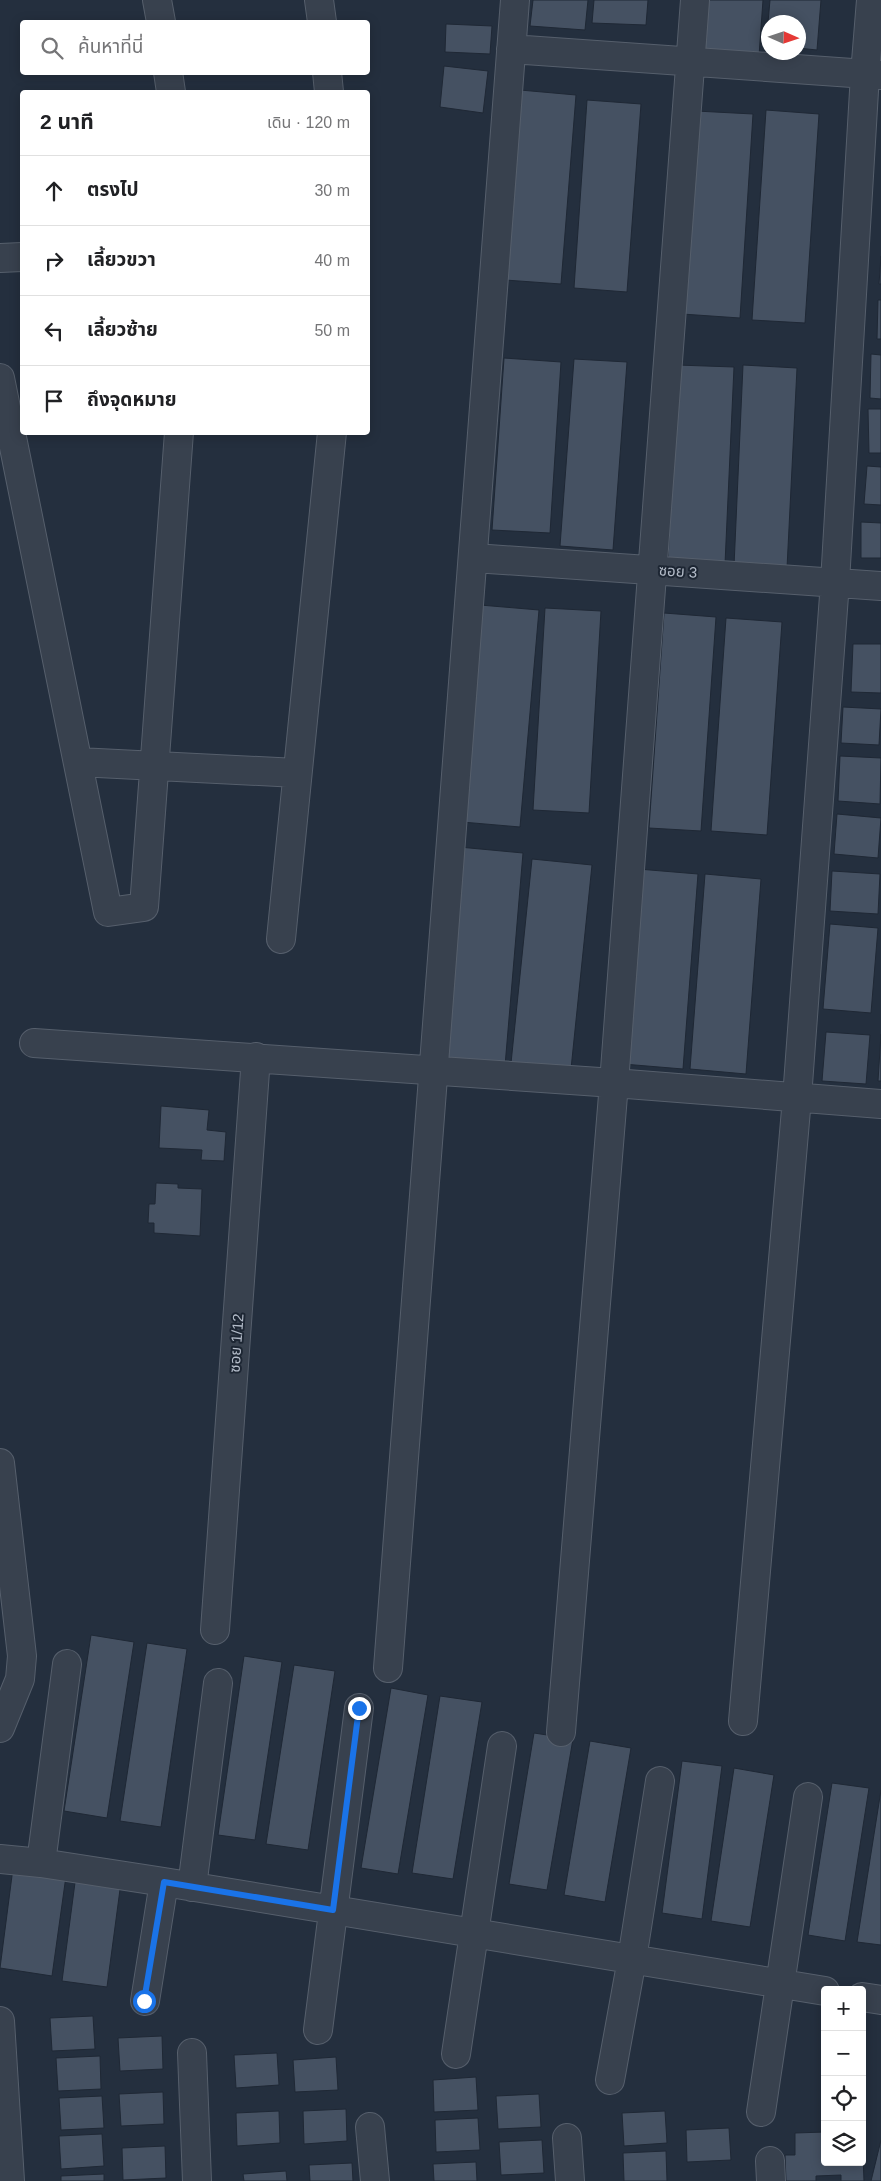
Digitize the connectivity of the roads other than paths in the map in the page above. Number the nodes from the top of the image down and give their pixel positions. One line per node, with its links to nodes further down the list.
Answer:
1 (157, 0): 6 (street)
2 (319, 0): 7 (street)
3 (515, 0): 8 (street)
4 (695, 0): 9 (street)
5 (871, 0): 10 (street)
6 (161, 20)
7 (322, 20)
8 (511, 49): 9 (street); 20 (street)
9 (690, 60): 10 (street); 21 (street)
10 (873, 74): 22 (street)
11 (168, 75): 13 (street)
12 (327, 75): 14 (street)
13 (170, 90)
14 (329, 90)
15 (20, 257): 16 (street)
16 (0, 258)
17 (0, 378): 24 (street)
18 (179, 435): 25 (street)
19 (332, 435): 26 (street)
20 (474, 558): 21 (street, ซอย 3); 30 (street)
21 (651, 569): 22 (street, ซอย 3); 31 (street)
22 (835, 582): 23 (street, ซอย 3); 32 (street)
23 (881, 586)
24 (78, 762): 25 (street); 25 (street)
25 (154, 766): 26 (street)
26 (297, 773): 27 (street)
27 (281, 939)
28 (34, 1044): 29 (street)
29 (256, 1057): 30 (street); 35 (street, ซอย 1/12)
30 (434, 1070): 31 (street); 37 (street)
31 (614, 1083): 32 (street); 42 (street)
32 (797, 1098): 33 (street); 40 (street)
33 (881, 1104)
34 (0, 1463): 41 (street)
35 (215, 1630)
36 (67, 1664): 47 (street)
37 (388, 1668)
38 (218, 1683): 49 (street)
39 (359, 1708): 50 (street)
40 (743, 1721)
41 (0, 1728)
42 (561, 1732)
43 (502, 1746): 51 (street)
44 (660, 1781): 52 (street)
45 (808, 1797): 53 (street)
46 (0, 1859): 47 (street)
47 (40, 1863): 48 (street)
48 (164, 1882): 49 (street); 57 (street)
49 (192, 1887): 50 (street)
50 (333, 1910): 51 (street); 59 (street)
51 (474, 1933): 52 (street); 61 (street)
52 (632, 1959): 53 (street); 62 (street)
53 (780, 1984): 54 (street); 63 (street)
54 (821, 1990)
55 (866, 1998): 56 (street)
56 (881, 2000)
57 (144, 2001)
58 (0, 2021): 66 (street)
59 (318, 2030)
60 (192, 2053): 67 (street)
61 (456, 2054)
62 (610, 2080)
63 (761, 2112)
64 (370, 2127): 68 (street)
65 (567, 2138): 69 (street)
66 (10, 2181)
67 (197, 2181)
68 (375, 2181)
69 (570, 2181)

